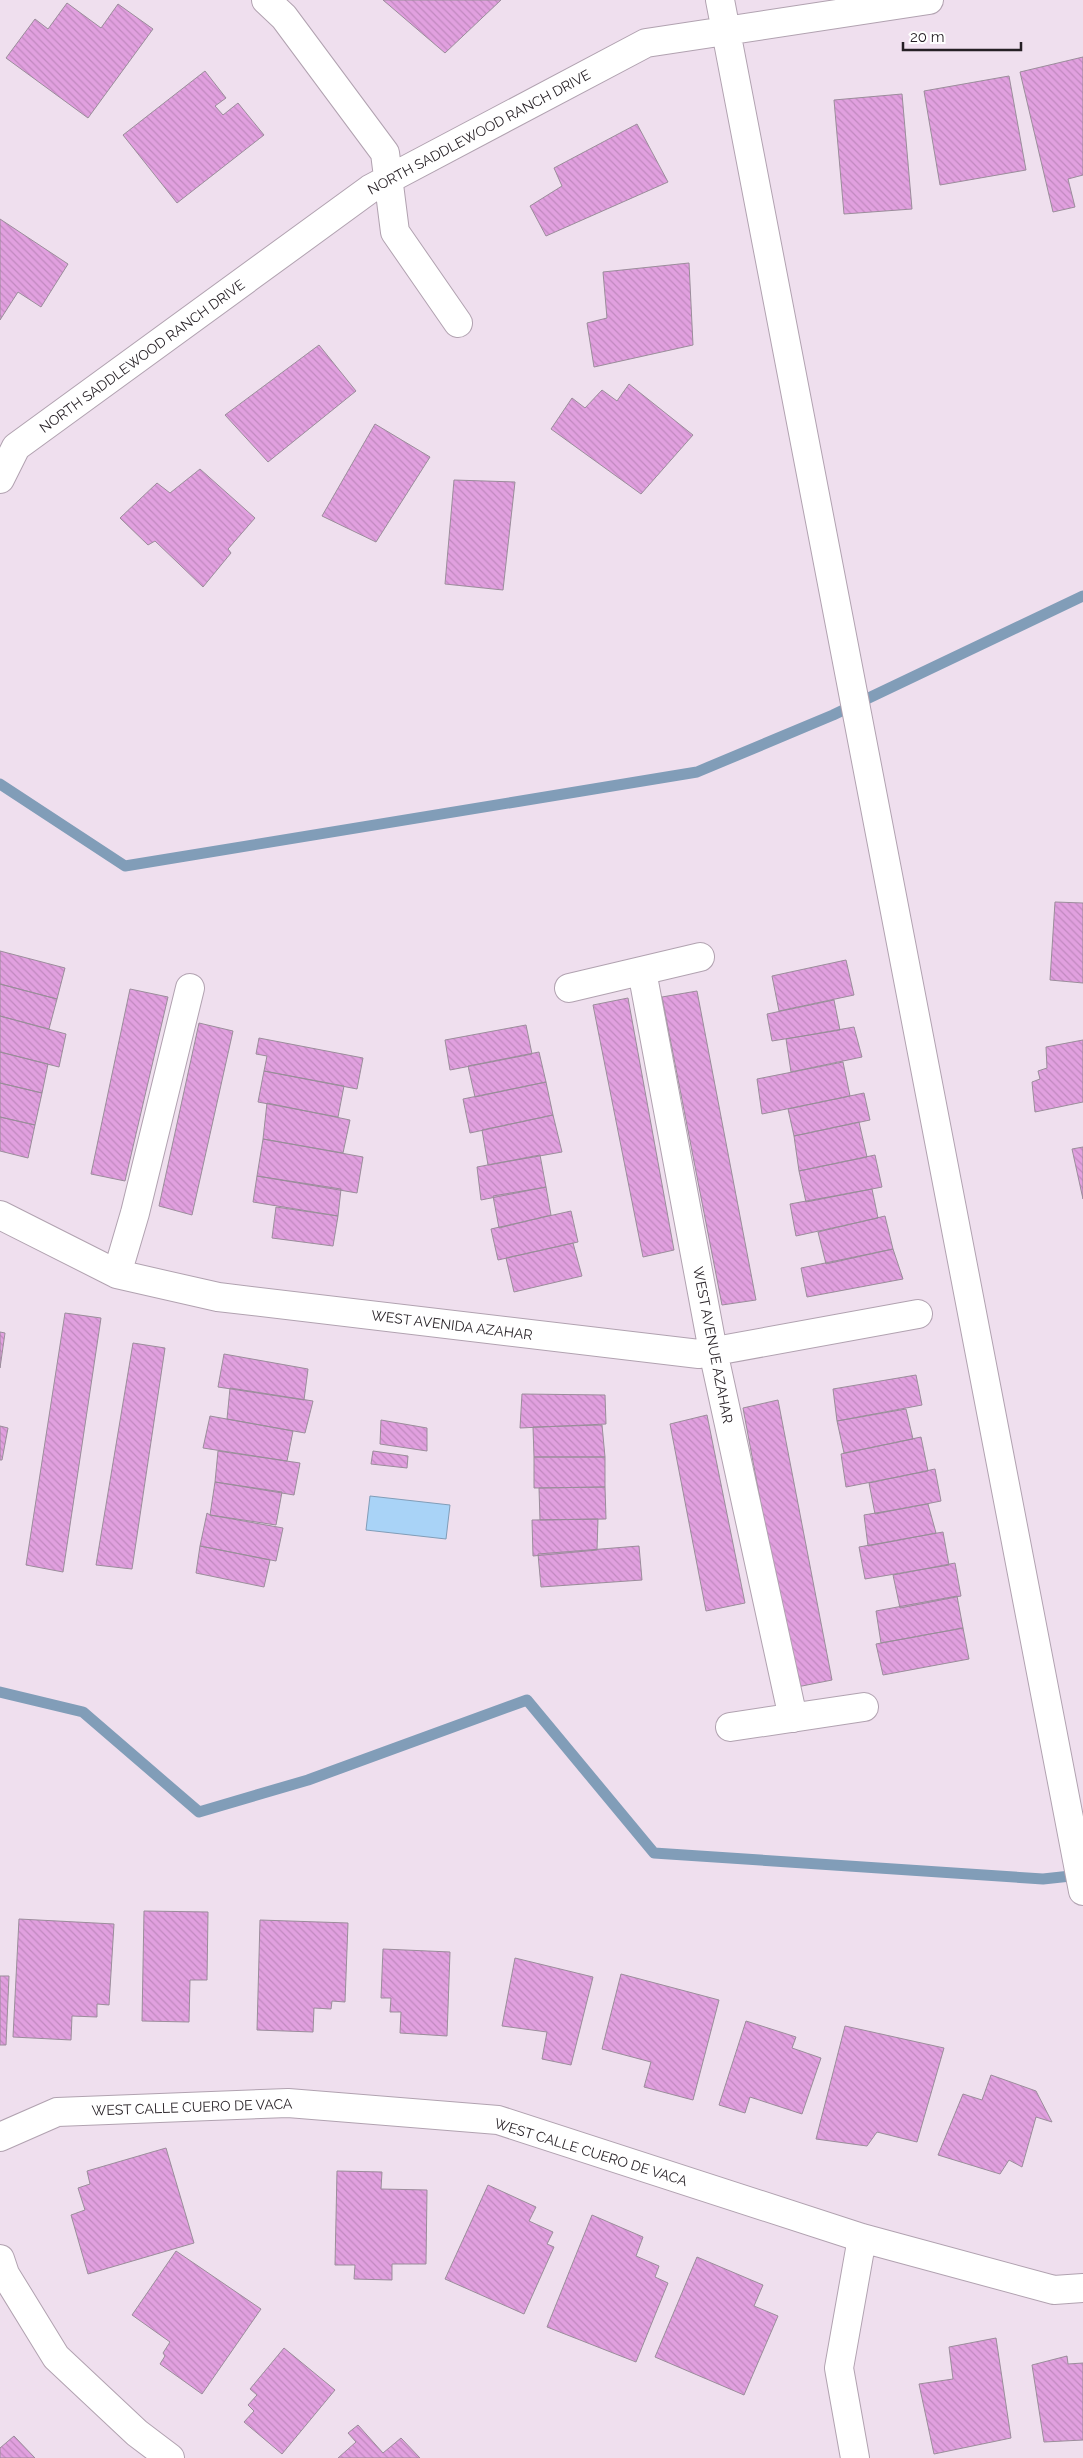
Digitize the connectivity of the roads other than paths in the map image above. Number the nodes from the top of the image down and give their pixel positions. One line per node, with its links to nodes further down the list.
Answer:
1 (266, 0): 5 (street)
2 (720, 0): 4 (street)
3 (929, 0): 4 (street, NORTH SADDLEWOOD RANCH DRIVE)
4 (724, 31): 5 (street, NORTH SADDLEWOOD RANCH DRIVE); 20 (street)
5 (388, 180): 6 (street); 7 (street, NORTH SADDLEWOOD RANCH DRIVE)
6 (458, 322)
7 (8, 441): 8 (street, NORTH SADDLEWOOD RANCH DRIVE)
8 (0, 479)
9 (700, 957): 10 (street)
10 (642, 971): 12 (street); 16 (street, WEST AVENUE AZAHAR)
11 (190, 988): 14 (street)
12 (569, 988)
13 (0, 1214): 14 (street, WEST AVENIDA AZAHAR)
14 (117, 1274): 16 (street, WEST AVENIDA AZAHAR)
15 (918, 1314): 16 (street, WEST AVENIDA AZAHAR)
16 (713, 1351): 18 (street, WEST AVENUE AZAHAR)
17 (864, 1707): 18 (street)
18 (793, 1718): 19 (street)
19 (730, 1727)
20 (1083, 1891)
21 (0, 2137): 22 (street, WEST CALLE CUERO DE VACA)
22 (862, 2238): 24 (street, WEST CALLE CUERO DE VACA); 26 (street)
23 (0, 2259): 25 (street)
24 (1083, 2288)
25 (170, 2458)
26 (855, 2458)

